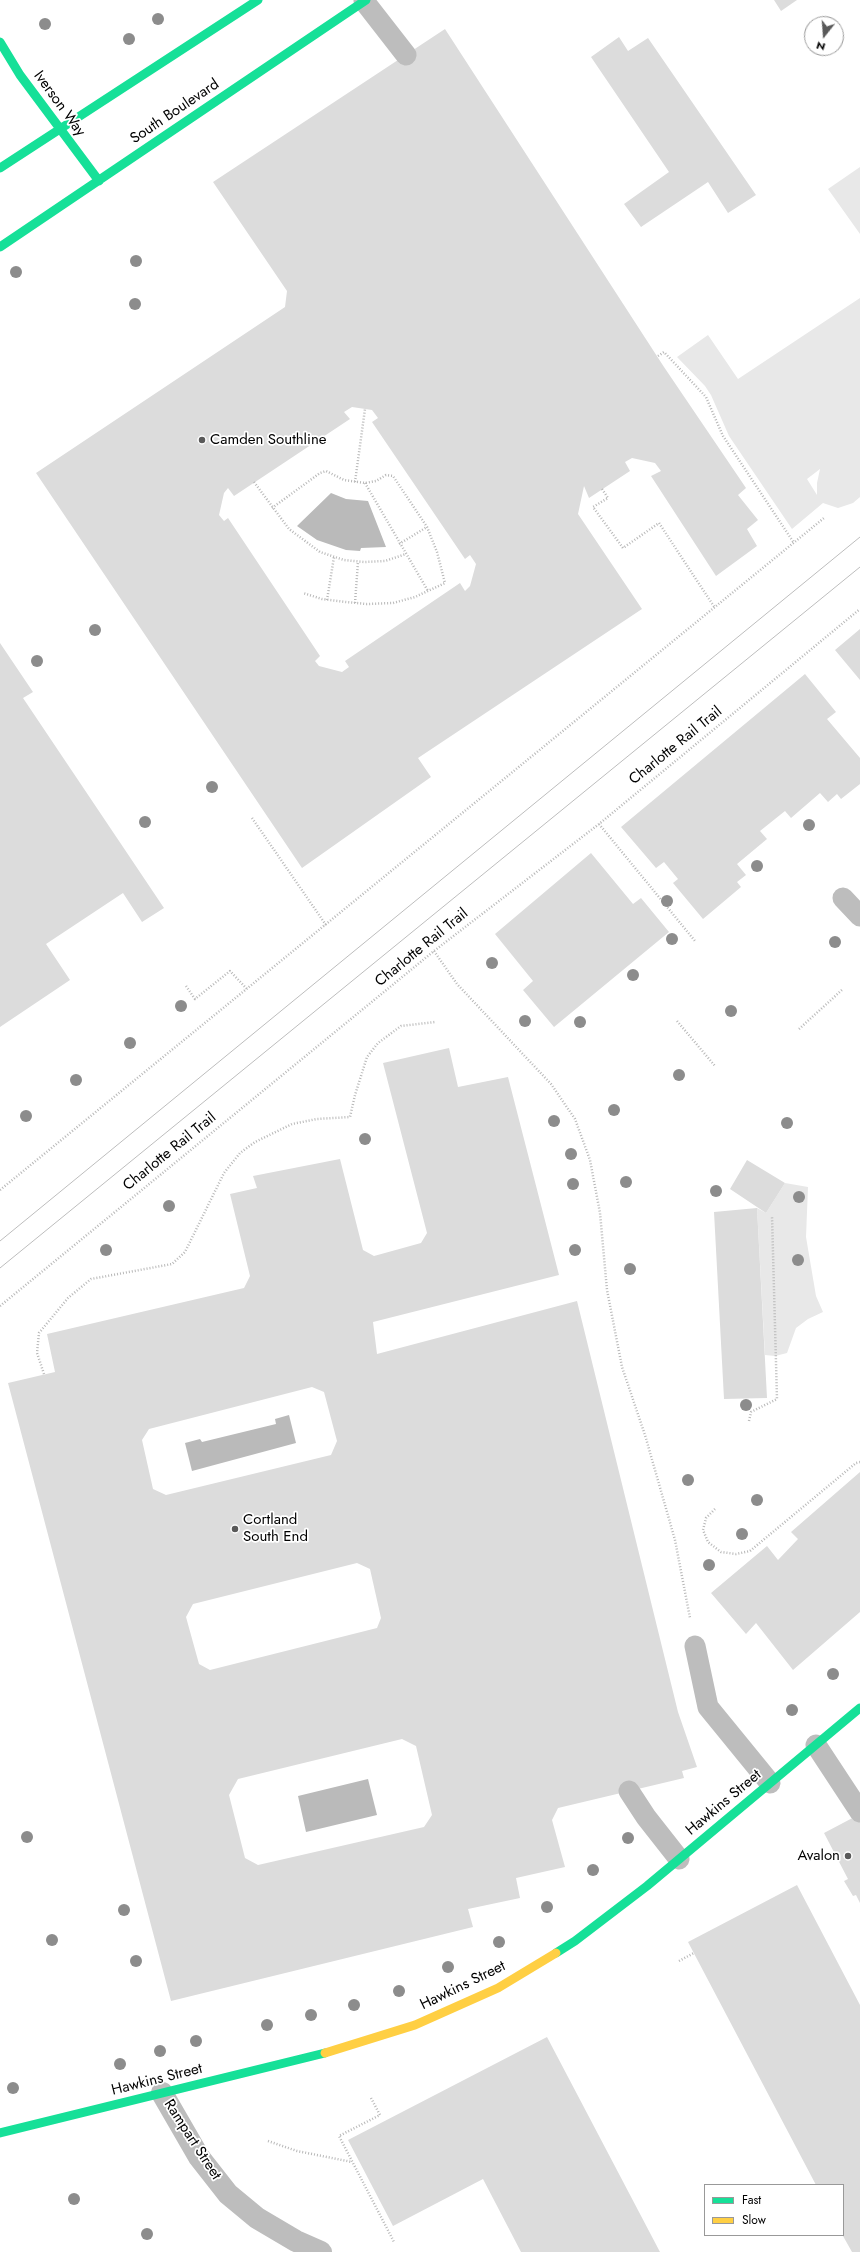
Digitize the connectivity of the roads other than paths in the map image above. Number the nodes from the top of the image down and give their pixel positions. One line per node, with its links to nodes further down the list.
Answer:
1 (258, 0): 5 (street)
2 (365, 1): 4 (lane); 7 (street, South Boulevard)
3 (0, 42): 5 (street, Iverson Way)
4 (406, 55)
5 (59, 129): 6 (street); 7 (street, Iverson Way)
6 (0, 168)
7 (99, 181): 8 (street, South Boulevard)
8 (0, 248)
9 (843, 898): 10 (lane)
10 (860, 916)
11 (695, 1646): 14 (lane)
12 (860, 1708): 13 (street, Hawkins Street)
13 (816, 1745): 14 (street, Hawkins Street); 16 (lane)
14 (770, 1783): 17 (street, Hawkins Street)
15 (629, 1791): 17 (lane)
16 (860, 1812)
17 (679, 1858): 18 (street, Hawkins Street)
18 (162, 2093): 19 (street, Hawkins Street); 20 (street, Rampart Street)
19 (0, 2133)
20 (320, 2252)

